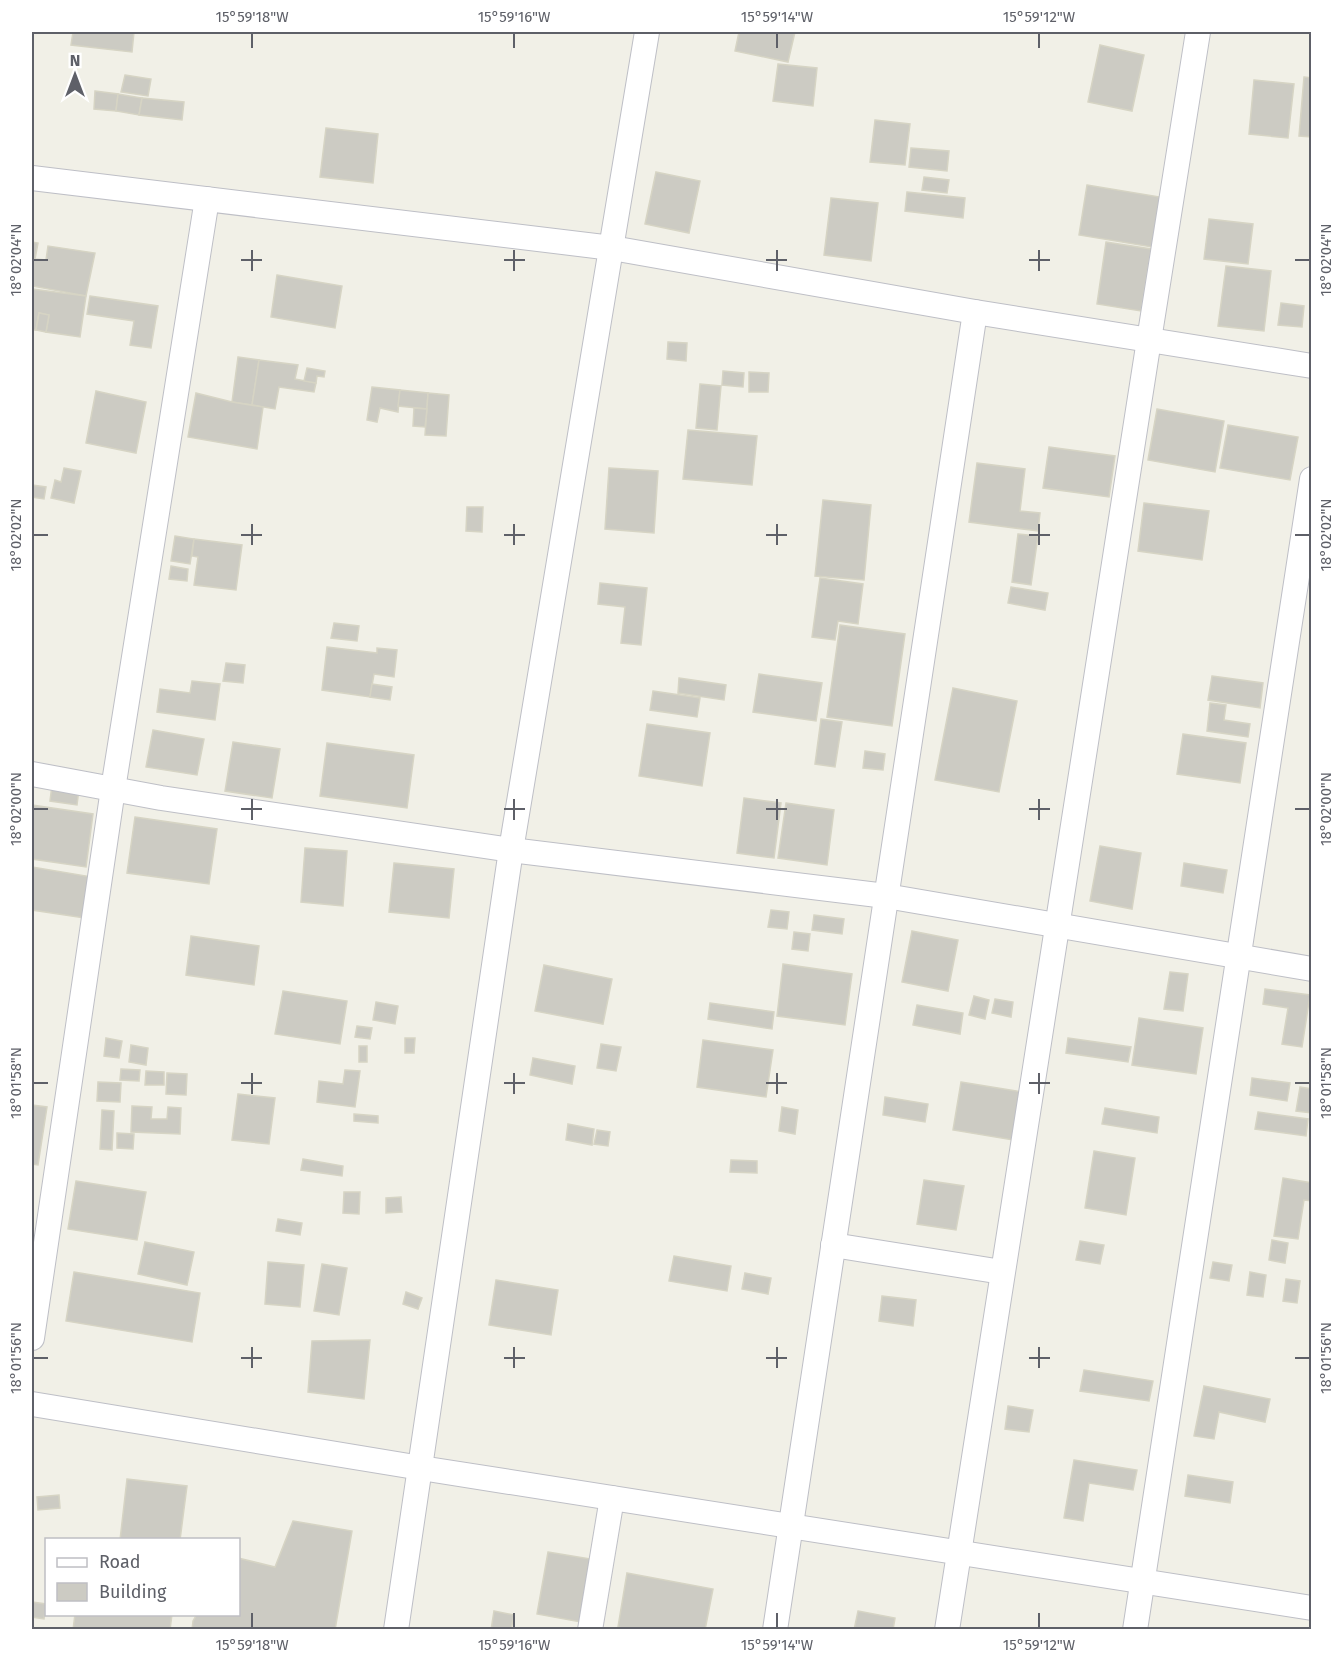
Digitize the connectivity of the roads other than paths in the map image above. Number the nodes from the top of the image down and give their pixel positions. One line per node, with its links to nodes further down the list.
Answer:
1 (647, 32): 5 (street)
2 (1198, 32): 7 (street)
3 (32, 178): 4 (street)
4 (207, 199): 5 (street); 11 (street)
5 (612, 248): 6 (street); 12 (street)
6 (975, 312): 7 (street); 13 (street)
7 (1149, 340): 8 (street); 14 (street)
8 (1311, 366)
9 (1311, 479): 15 (street)
10 (32, 774): 11 (street)
11 (113, 789): 12 (street); 19 (street)
12 (511, 850): 13 (street); 21 (street)
13 (886, 896): 14 (street); 17 (street)
14 (1056, 925): 15 (street); 18 (street)
15 (1238, 956): 16 (street); 25 (street)
16 (1311, 969)
17 (833, 1245): 18 (street); 23 (street)
18 (1002, 1272): 24 (street)
19 (32, 1338)
20 (32, 1404): 21 (street)
21 (421, 1468): 22 (street); 27 (street)
22 (612, 1498): 23 (street); 28 (street)
23 (790, 1526): 24 (street); 29 (street)
24 (959, 1553): 25 (street); 30 (street)
25 (1142, 1582): 26 (street); 31 (street)
26 (1311, 1608)
27 (396, 1629)
28 (590, 1629)
29 (775, 1629)
30 (947, 1629)
31 (1135, 1629)

